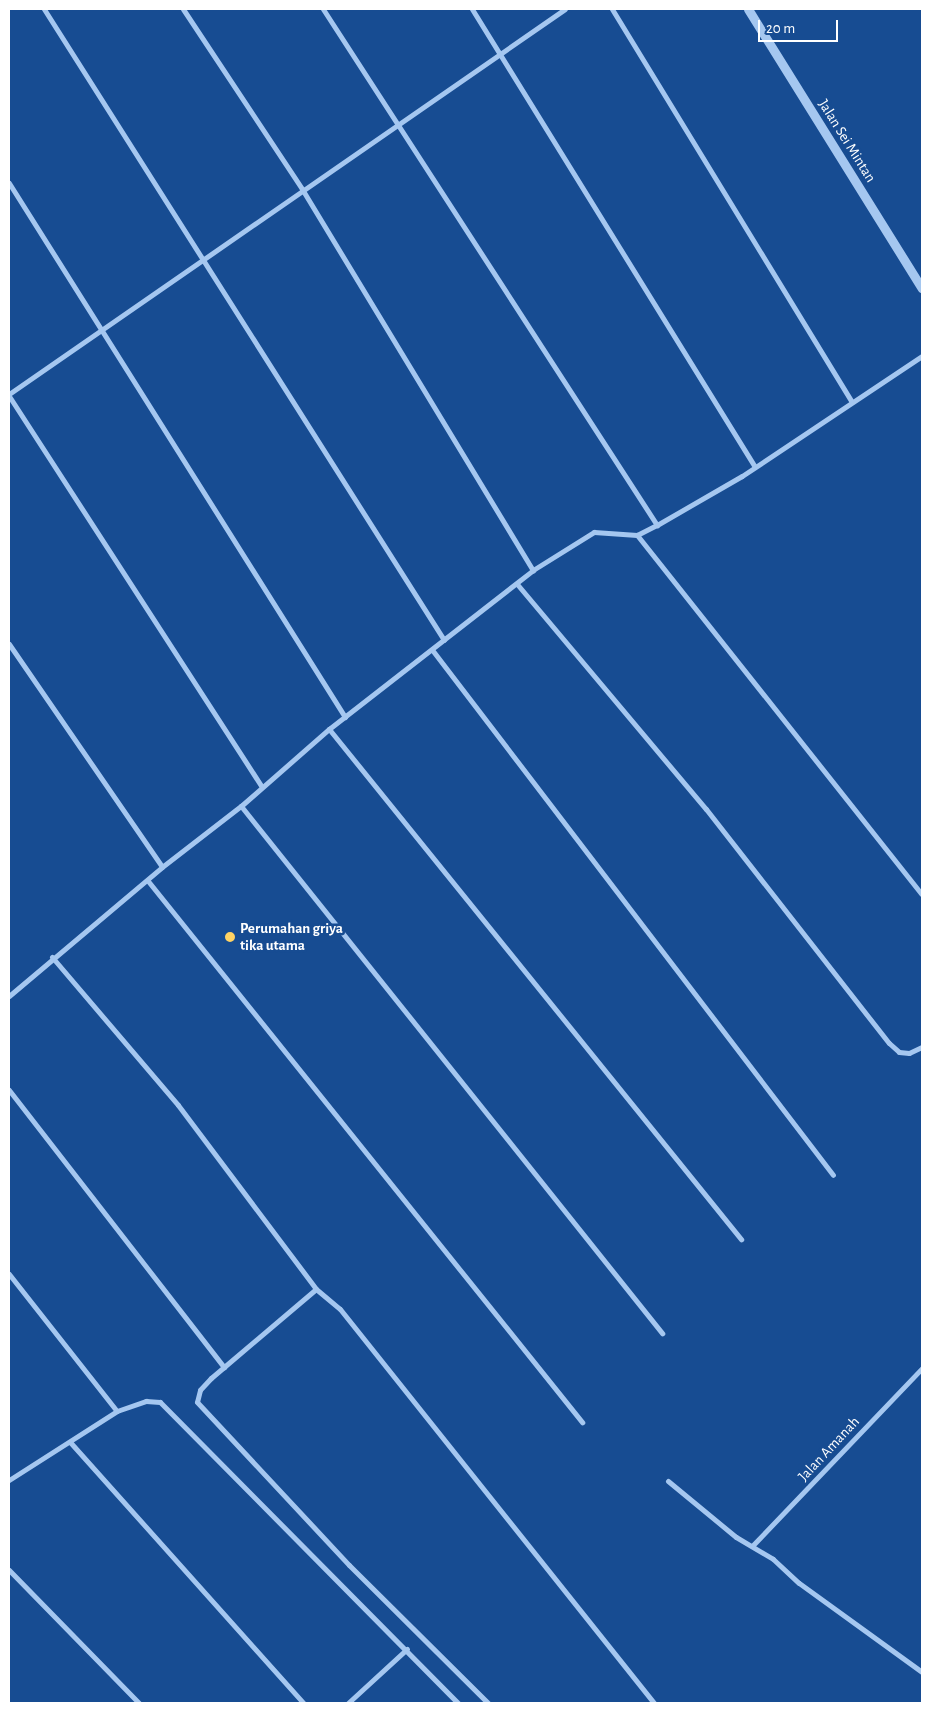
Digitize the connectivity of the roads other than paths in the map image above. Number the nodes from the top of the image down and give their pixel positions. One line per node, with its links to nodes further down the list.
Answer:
1 (44, 9): 12 (street)
2 (183, 9): 11 (street)
3 (323, 9): 9 (street)
4 (472, 9): 8 (street)
5 (565, 9): 8 (street)
6 (612, 9): 17 (street)
7 (748, 9): 13 (street, Jalan Sei Mintan)
8 (500, 53): 9 (street); 18 (street)
9 (396, 124): 11 (street); 19 (street)
10 (9, 183): 14 (street)
11 (302, 189): 12 (street); 21 (street)
12 (202, 258): 14 (street); 23 (street)
13 (922, 288)
14 (101, 328): 16 (street); 26 (street)
15 (922, 356): 17 (street)
16 (9, 395): 28 (street)
17 (852, 402): 18 (street)
18 (755, 468): 19 (street)
19 (658, 525): 20 (street)
20 (637, 535): 21 (street); 32 (street)
21 (533, 570): 22 (street)
22 (516, 584): 23 (street); 35 (street)
23 (444, 640): 25 (street)
24 (9, 644): 30 (street)
25 (433, 651): 26 (street); 37 (street)
26 (345, 717): 27 (street)
27 (329, 729): 28 (street); 38 (street)
28 (261, 786): 29 (street)
29 (241, 806): 30 (street); 41 (street)
30 (162, 867): 31 (street)
31 (148, 881): 33 (street); 45 (street)
32 (922, 894)
33 (52, 957): 34 (street); 40 (street)
34 (9, 996)
35 (922, 1047)
36 (9, 1090): 42 (street)
37 (833, 1175)
38 (741, 1239)
39 (9, 1274): 44 (street)
40 (316, 1289): 42 (street); 58 (street)
41 (662, 1333)
42 (224, 1367): 57 (street)
43 (922, 1368): 49 (street, Jalan Amanah)
44 (117, 1411): 46 (street); 51 (street)
45 (582, 1422)
46 (70, 1442): 47 (street); 54 (street)
47 (10, 1477)
48 (668, 1480): 49 (street)
49 (753, 1545): 52 (street)
50 (9, 1570): 53 (street)
51 (407, 1649): 55 (street); 56 (street)
52 (922, 1672)
53 (139, 1703)
54 (303, 1703)
55 (348, 1703)
56 (458, 1703)
57 (488, 1703)
58 (654, 1703)

